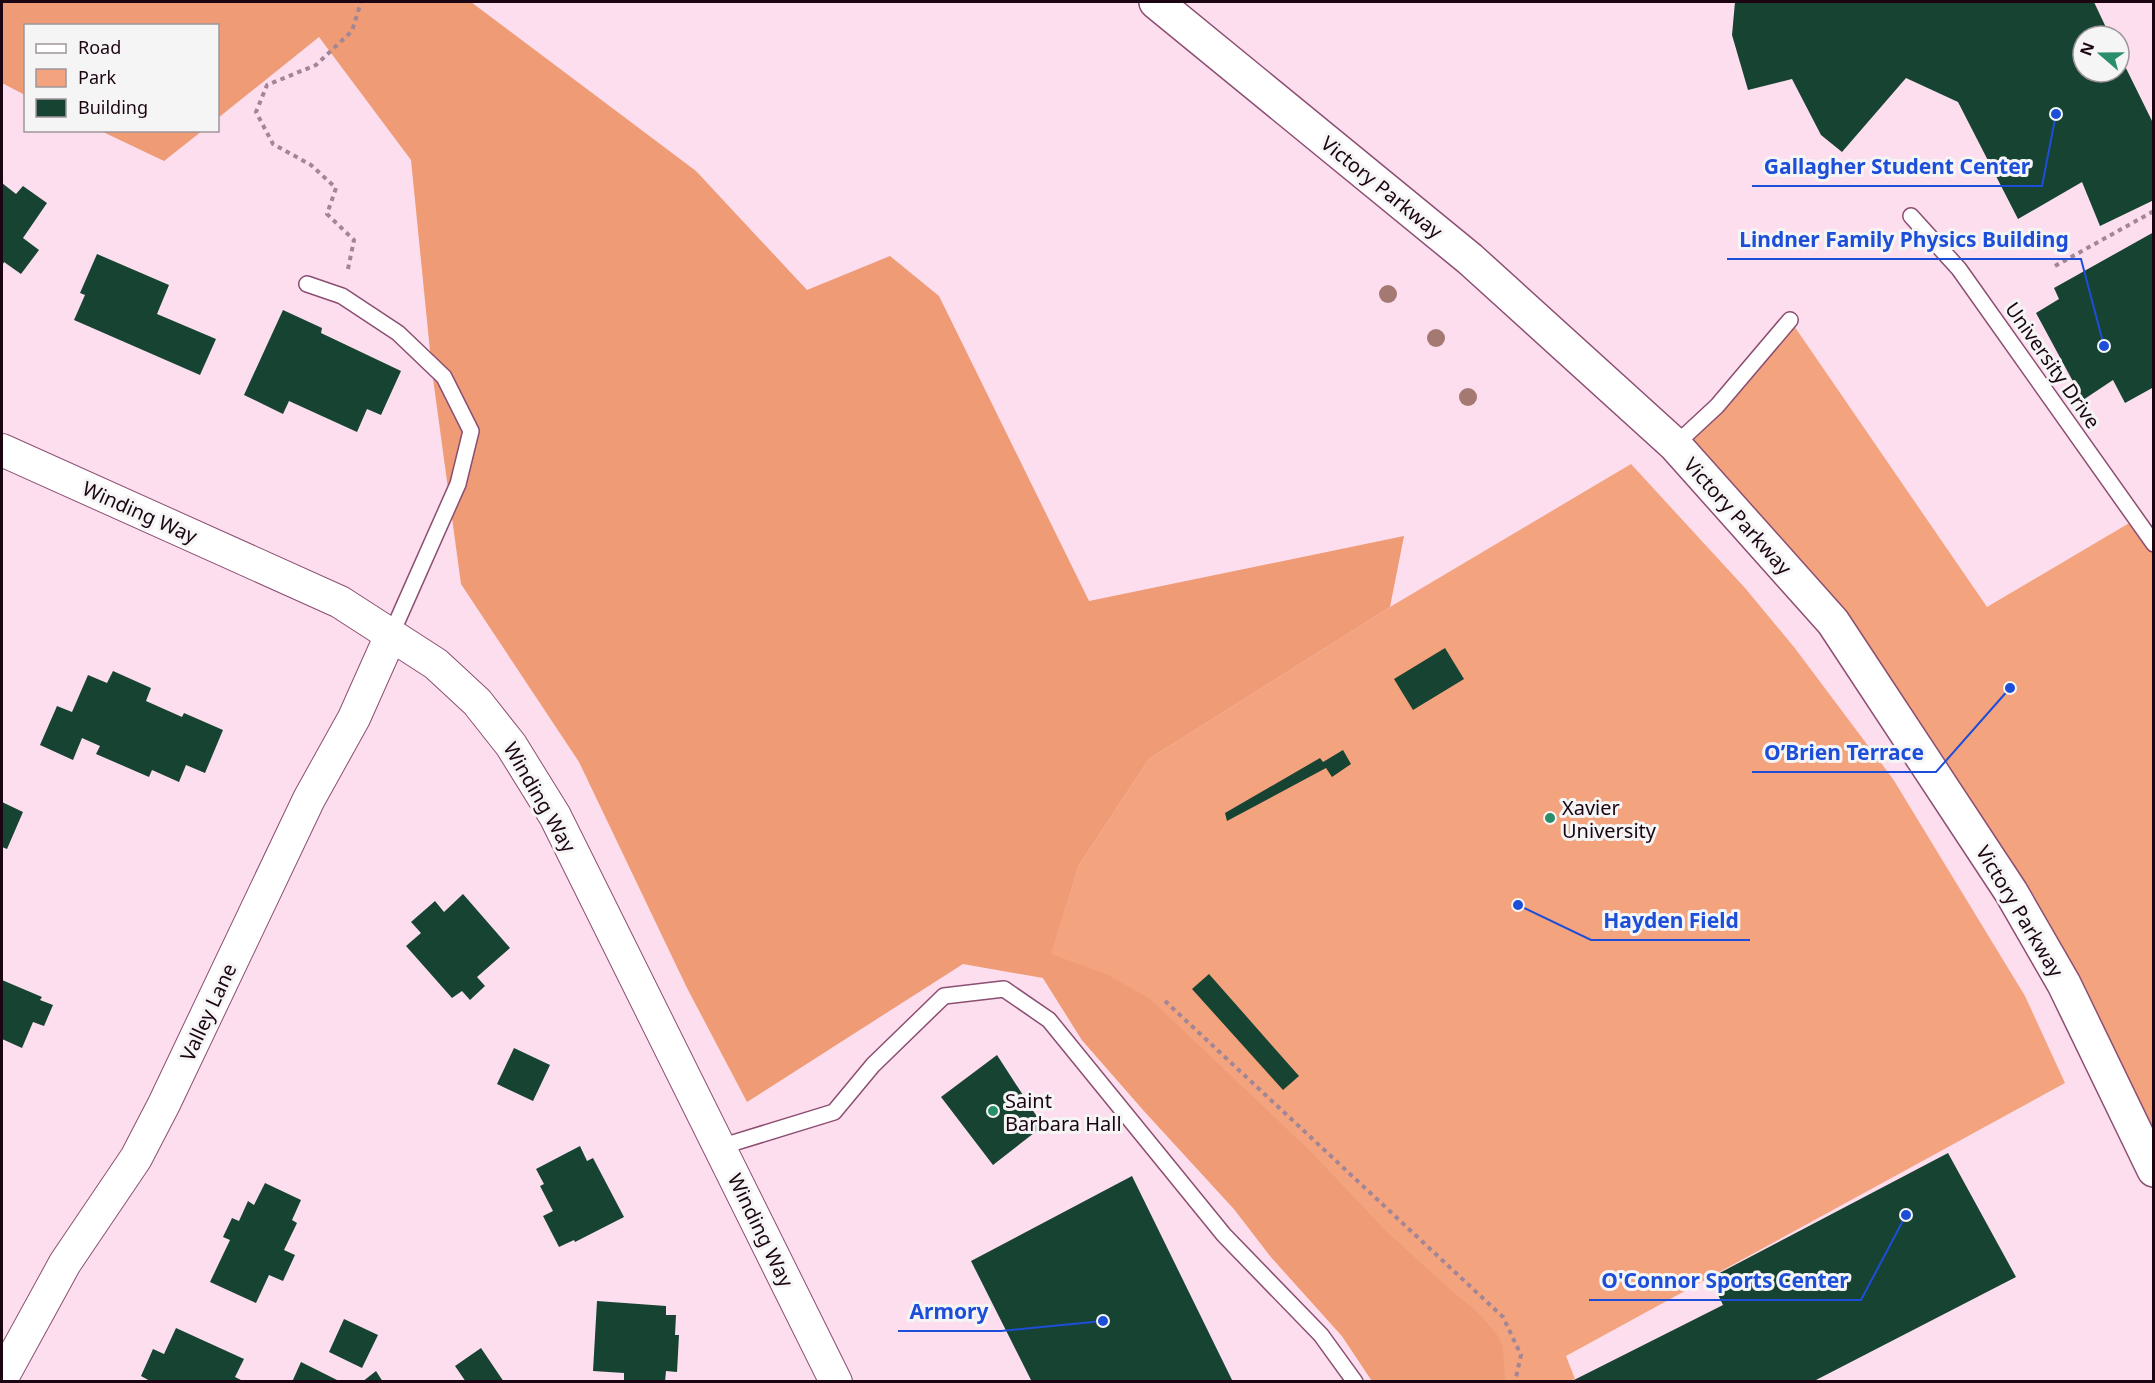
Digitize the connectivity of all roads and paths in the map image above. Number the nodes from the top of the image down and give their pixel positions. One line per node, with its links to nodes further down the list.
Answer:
1 (361, 2): 7 (path)
2 (1156, 2): 9 (street, Victory Parkway)
3 (2154, 211): 5 (path)
4 (1911, 216): 11 (lane, University Drive)
5 (2055, 266)
6 (307, 284): 7 (lane)
7 (342, 296): 12 (lane)
8 (1790, 320): 9 (lane)
9 (1676, 445): 15 (street, Victory Parkway)
10 (2, 450): 12 (street, Winding Way)
11 (2154, 544)
12 (391, 635): 14 (street, Winding Way); 16 (street, Valley Lane)
13 (1165, 1001): 19 (path)
14 (720, 1147): 17 (street, Winding Way); 18 (lane)
15 (2154, 1170)
16 (2, 1378)
17 (836, 1382)
18 (1355, 1382)
19 (1515, 1382)

